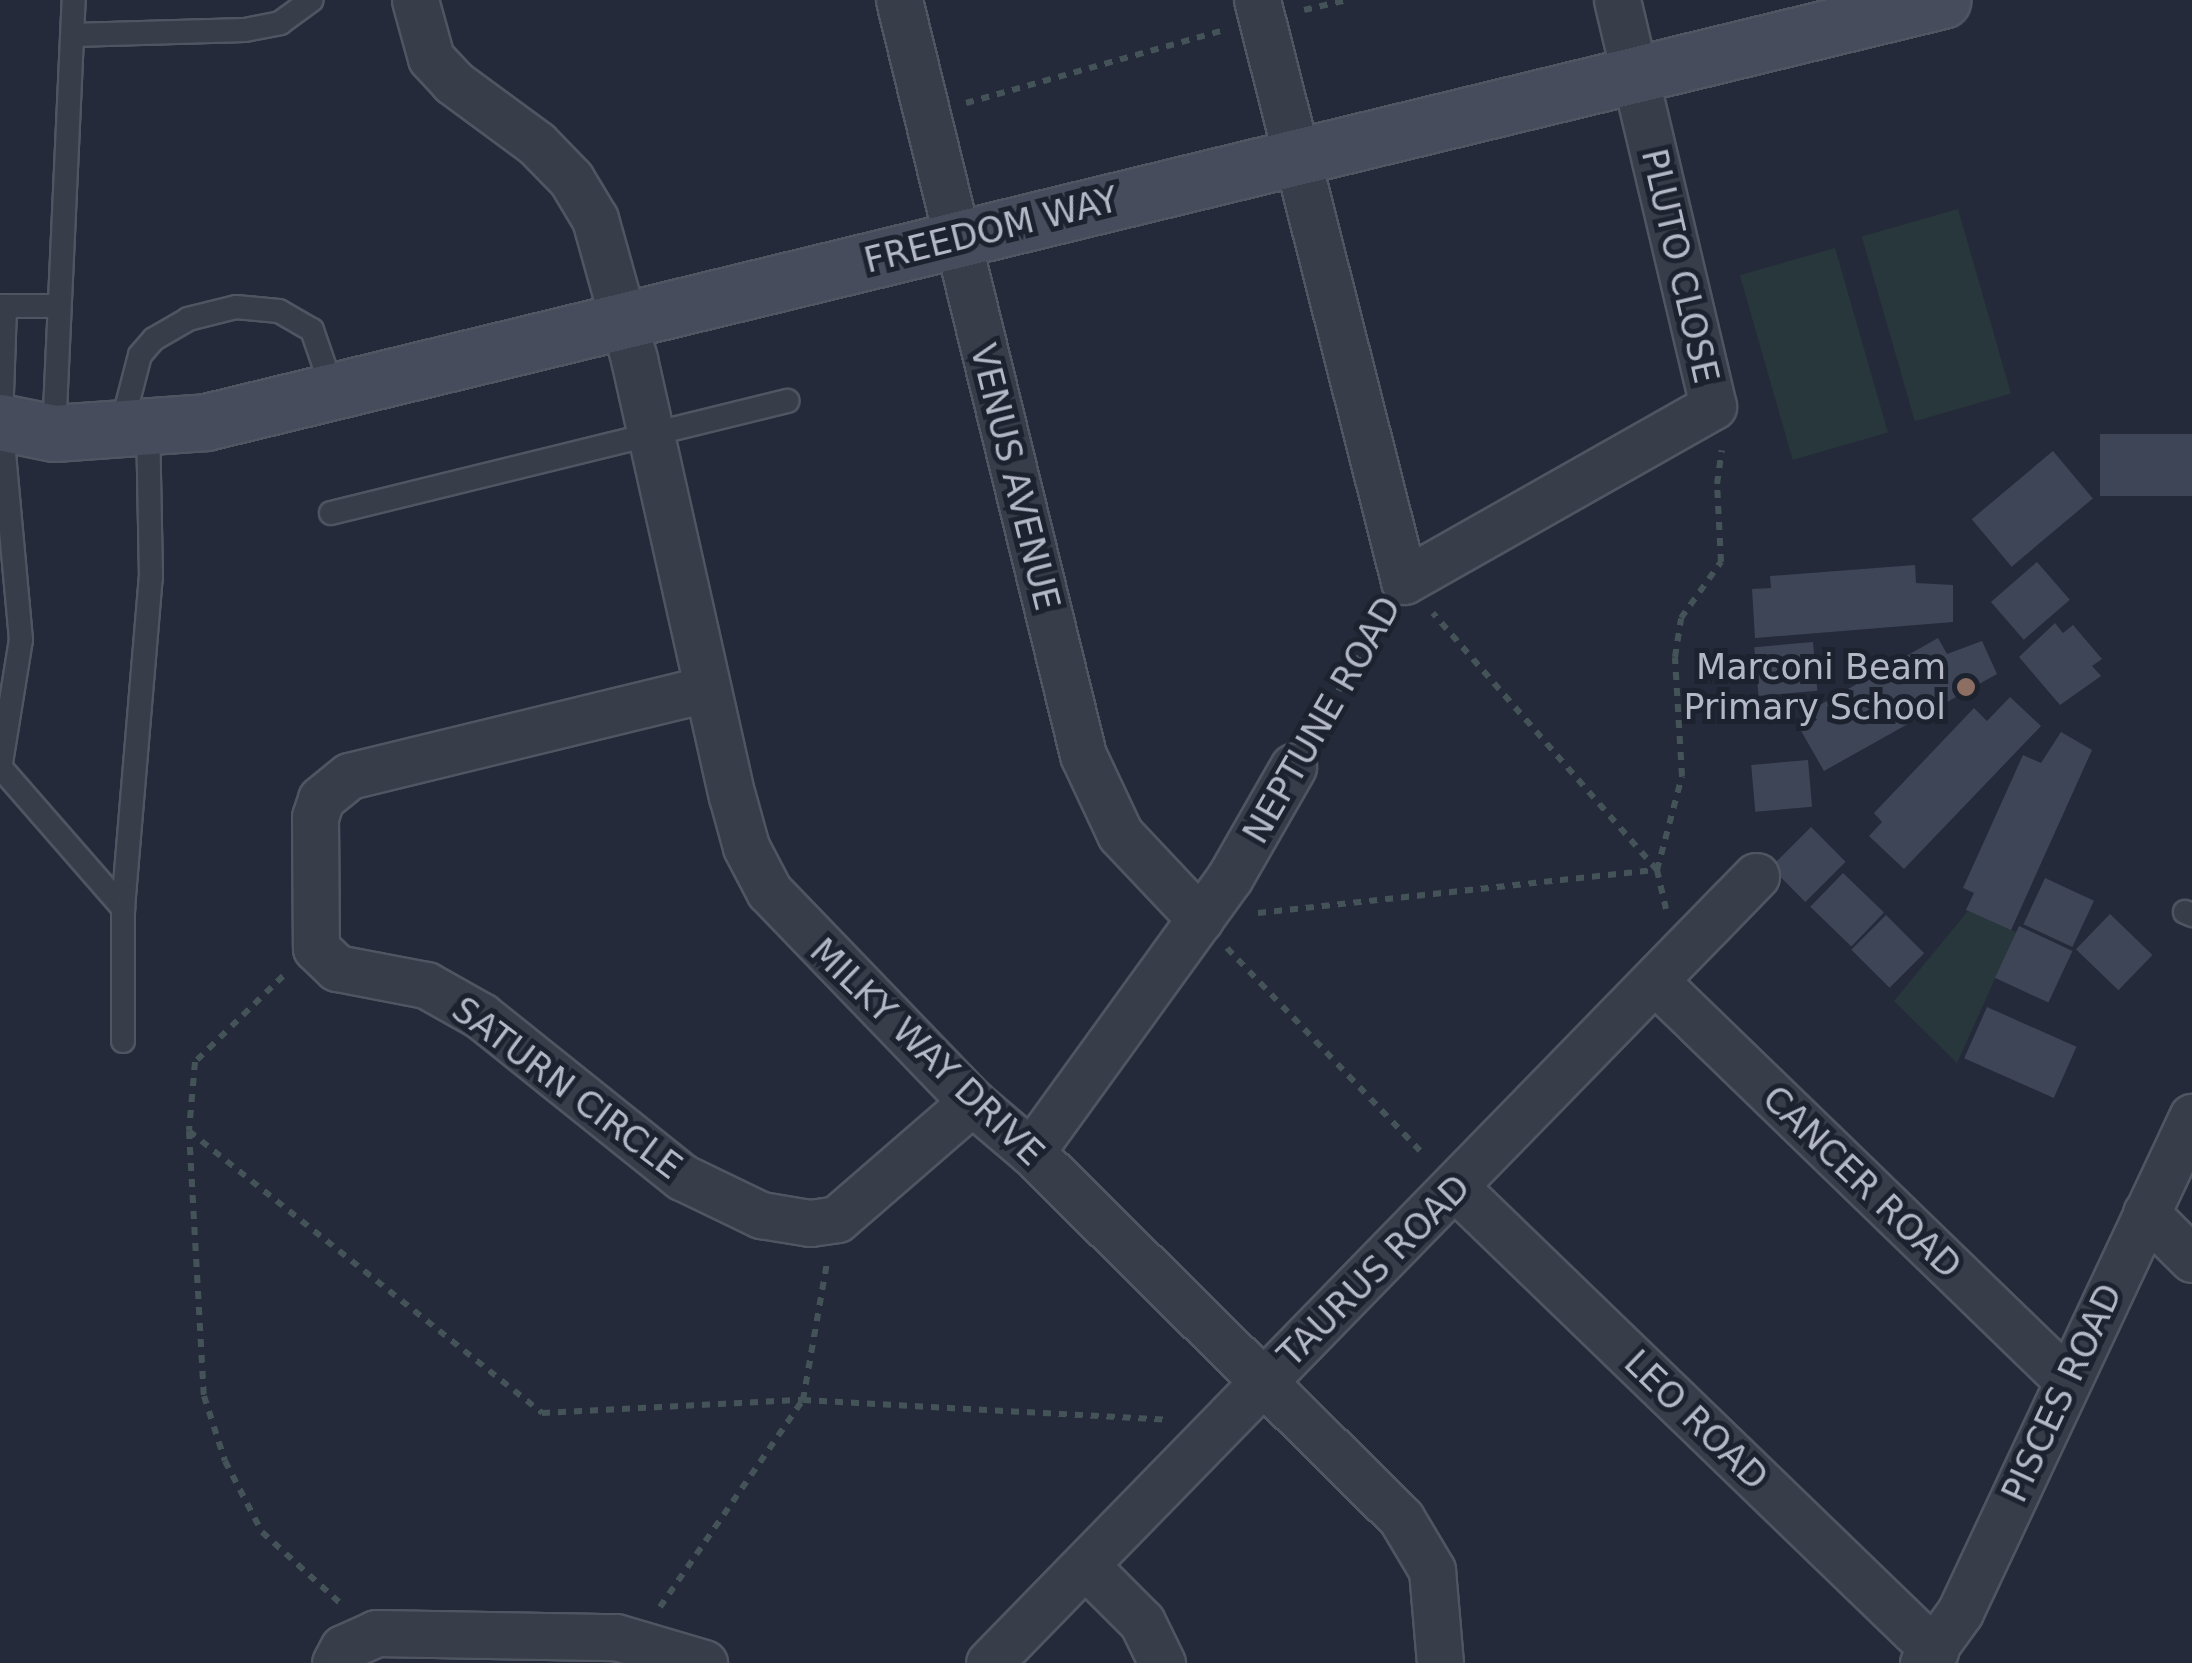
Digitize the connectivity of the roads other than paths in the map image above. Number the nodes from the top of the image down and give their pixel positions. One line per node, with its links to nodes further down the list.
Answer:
1 (74, 0): 8 (lane)
2 (312, 0): 8 (lane)
3 (415, 0): 14 (street, MILKY WAY DRIVE)
4 (899, 0): 11 (street, VENUS AVENUE)
5 (1618, 0): 9 (street)
6 (1942, 0): 9 (street, FREEDOM WAY)
7 (1259, 10): 10 (street, NEPTUNE ROAD)
8 (73, 34): 13 (lane)
9 (1635, 73): 10 (street, FREEDOM WAY); 21 (street, PLUTO CLOSE)
10 (1296, 152): 11 (street, FREEDOM WAY); 21 (street, NEPTUNE ROAD)
11 (957, 240): 14 (street, FREEDOM WAY); 29 (street, VENUS AVENUE)
12 (2, 306): 13 (lane); 18 (lane)
13 (59, 306): 18 (lane)
14 (624, 318): 15 (street, FREEDOM WAY); 19 (street, MILKY WAY DRIVE)
15 (333, 390): 17 (street, FREEDOM WAY); 17 (lane)
16 (786, 401): 19 (lane)
17 (134, 428): 18 (street, FREEDOM WAY); 28 (lane)
18 (16, 433): 22 (lane)
19 (651, 436): 20 (lane); 24 (street, MILKY WAY DRIVE)
20 (331, 513)
21 (1404, 580)
22 (10, 641): 23 (lane)
23 (9, 681): 26 (lane)
24 (706, 690): 32 (street, MILKY WAY DRIVE); 32 (street, SATURN CIRCLE)
25 (1292, 767): 29 (street, NEPTUNE ROAD)
26 (0, 769): 28 (lane)
27 (1756, 876): 30 (street, TAURUS ROAD)
28 (123, 908): 31 (lane)
29 (1200, 920): 34 (street, NEPTUNE ROAD)
30 (1670, 970): 35 (street, TAURUS ROAD); 38 (street, CANCER ROAD)
31 (124, 1042)
32 (972, 1102): 34 (street, MILKY WAY DRIVE)
33 (2192, 1117): 36 (street, PISCES ROAD)
34 (1032, 1152): 39 (street, MILKY WAY DRIVE)
35 (1457, 1190): 39 (street, TAURUS ROAD); 42 (street, LEO ROAD)
36 (2146, 1213): 37 (street); 38 (street, PISCES ROAD)
37 (2192, 1259)
38 (2067, 1380): 42 (street, PISCES ROAD)
39 (1264, 1382): 40 (street, TAURUS ROAD); 47 (street, MILKY WAY DRIVE)
40 (1086, 1566): 45 (street, TAURUS ROAD); 46 (street)
41 (637, 1652): 43 (street); 44 (street)
42 (1929, 1657)
43 (335, 1663)
44 (704, 1663)
45 (989, 1663)
46 (1162, 1663)
47 (1440, 1663)

